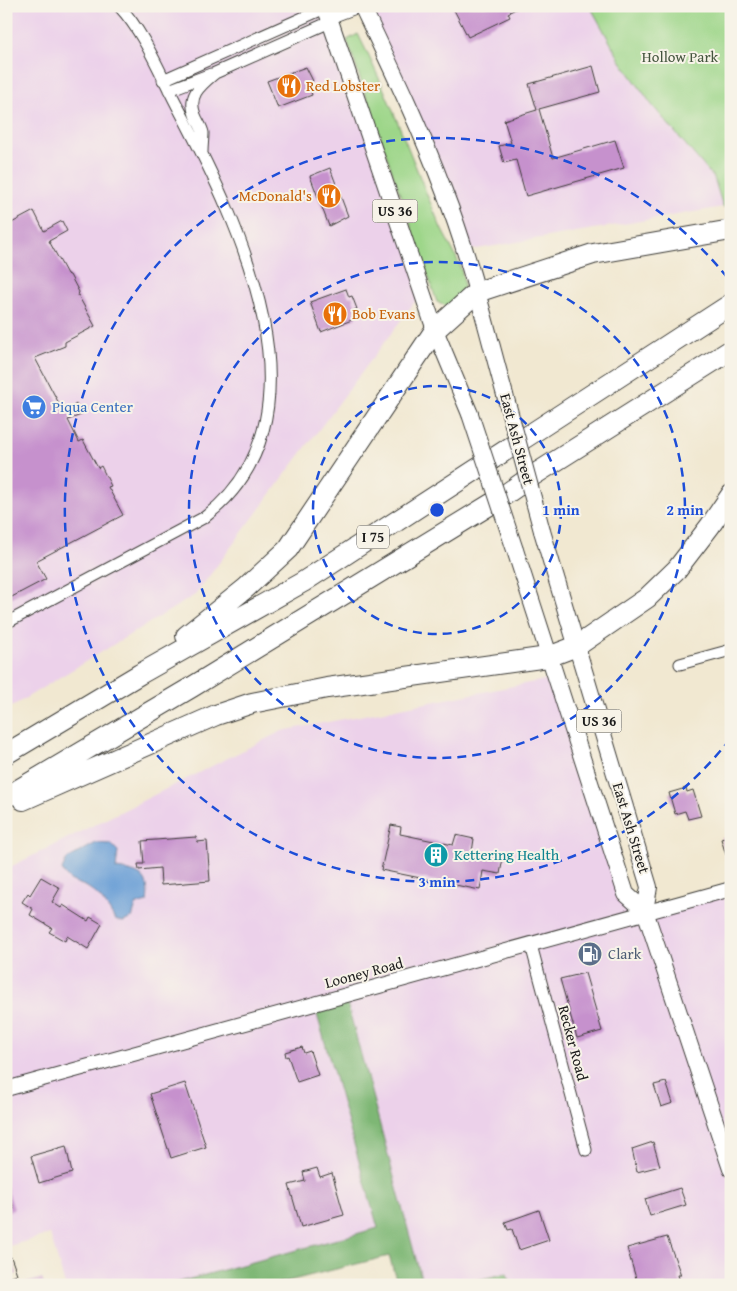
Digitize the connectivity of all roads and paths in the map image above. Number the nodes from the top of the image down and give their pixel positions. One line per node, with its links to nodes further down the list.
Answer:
1 (119, 6): 5 (street)
2 (361, 6): 3 (street, East Ash Street); 8 (main road, East Ash Street / US 36)
3 (327, 14): 4 (street); 5 (street); 10 (main road, East Ash Street / US 36)
4 (215, 73): 5 (street); 6 (street)
5 (166, 85): 6 (street)
6 (202, 154): 13 (street)
7 (731, 230): 8 (highway)
8 (477, 292): 10 (highway); 14 (main road, East Ash Street / US 36, bridge)
9 (731, 304): 18 (highway, I 75)
10 (435, 330): 16 (main road, East Ash Street / US 36, bridge); 18 (highway)
11 (731, 350): 20 (highway, I 75)
12 (731, 494): 14 (highway)
13 (6, 623)
14 (577, 646): 16 (highway); 23 (main road, East Ash Street / US 36)
15 (731, 650): 17 (street)
16 (548, 657): 21 (highway); 23 (main road, East Ash Street / US 36)
17 (680, 664)
18 (140, 674): 19 (highway, I 75)
19 (6, 754)
20 (6, 797)
21 (6, 807)
22 (731, 889): 23 (street, Looney Road)
23 (645, 911): 24 (street, Looney Road); 27 (main road, East Ash Street / US 36)
24 (531, 945): 25 (street, Looney Road); 26 (street, Recker Road)
25 (6, 1090)
26 (586, 1150)
27 (731, 1169)

